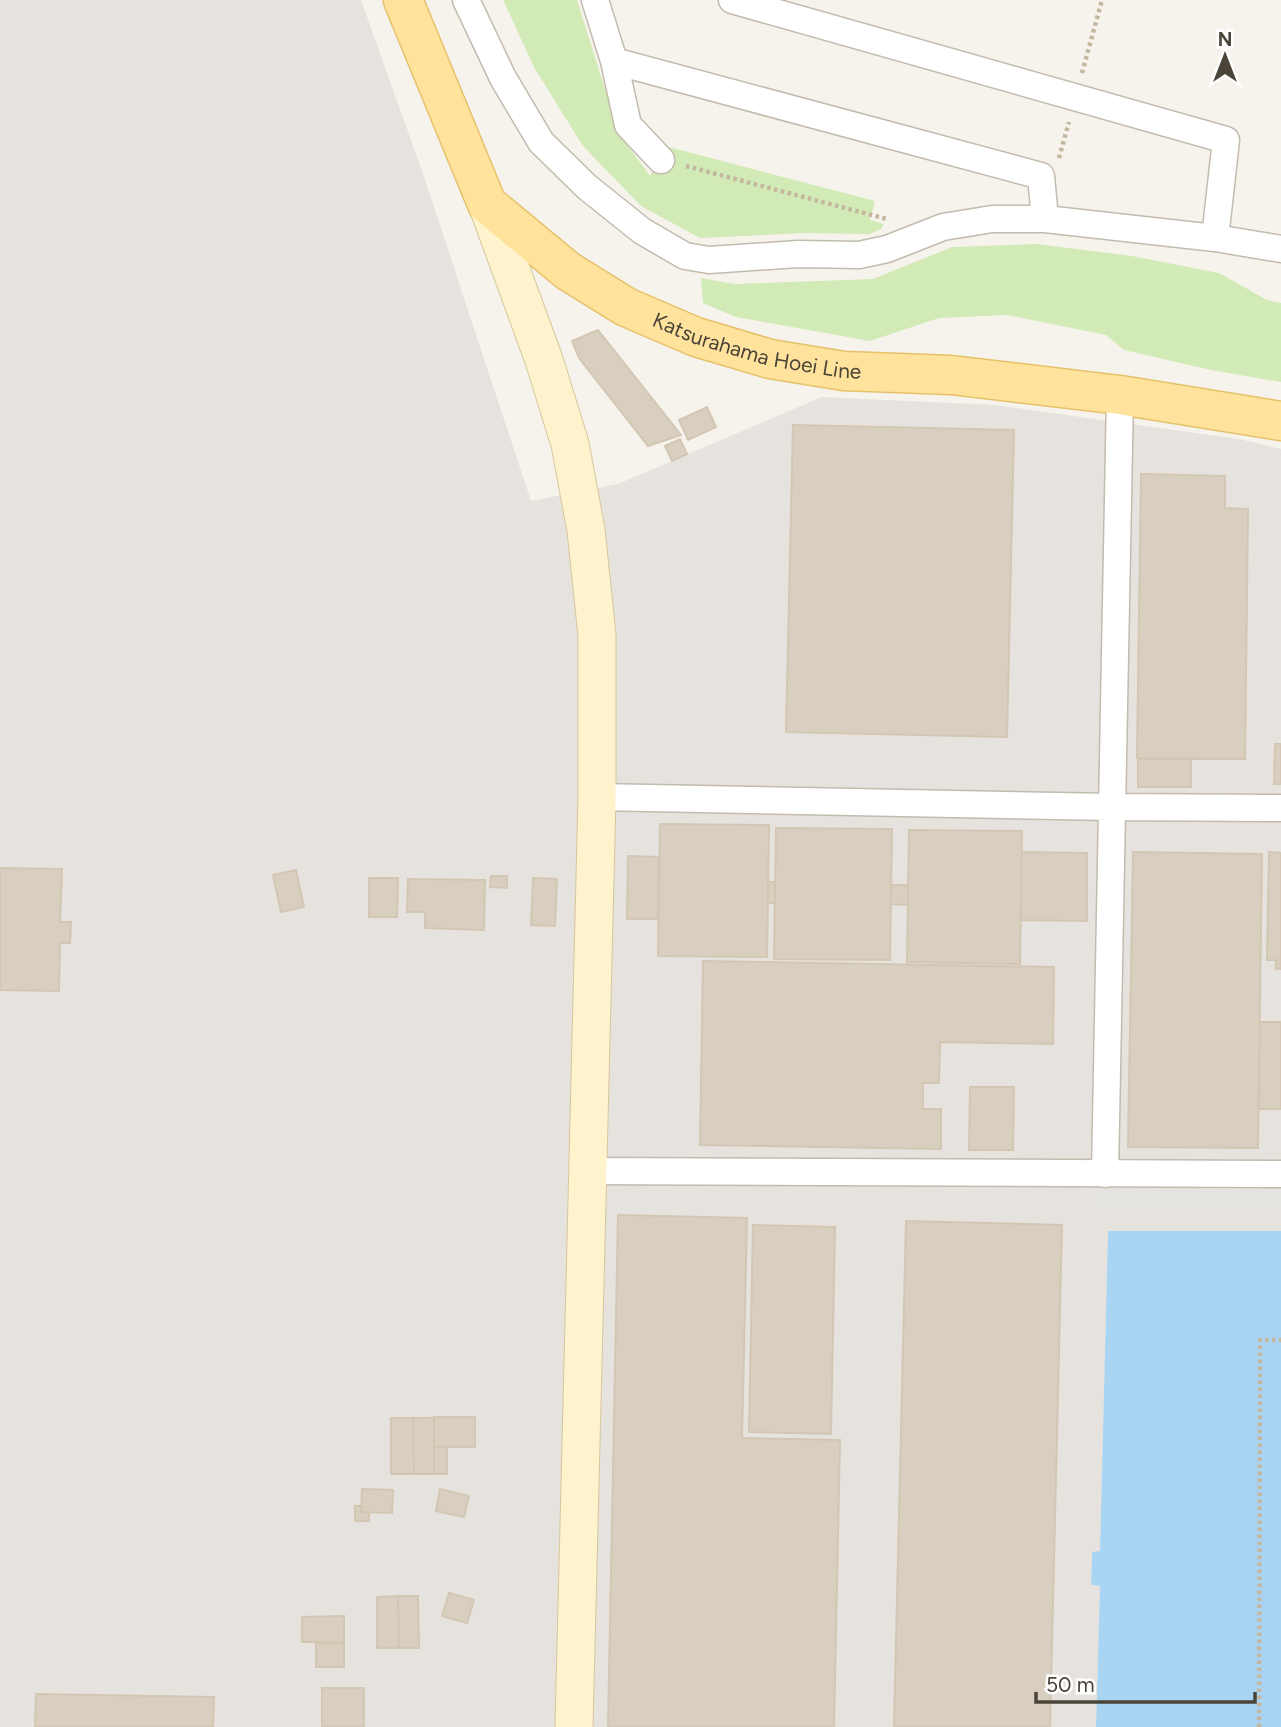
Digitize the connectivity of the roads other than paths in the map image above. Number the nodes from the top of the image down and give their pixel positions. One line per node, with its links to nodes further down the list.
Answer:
1 (402, 0): 7 (main road, Katsurahama Hoei Line)
2 (466, 0): 8 (street)
3 (595, 0): 5 (street)
4 (732, 0): 9 (street)
5 (614, 61): 6 (street); 8 (street)
6 (661, 160)
7 (487, 204): 11 (main road, Katsurahama Hoei Line); 13 (street)
8 (1045, 219): 9 (street)
9 (1215, 239): 10 (street)
10 (1281, 249)
11 (1119, 395): 12 (main road, Katsurahama Hoei Line); 14 (street)
12 (1281, 421)
13 (597, 797): 14 (street); 16 (street)
14 (1111, 807): 15 (street); 17 (street)
15 (1281, 808)
16 (587, 1171): 17 (street); 19 (street)
17 (1105, 1174): 18 (street)
18 (1281, 1174)
19 (574, 1727)

